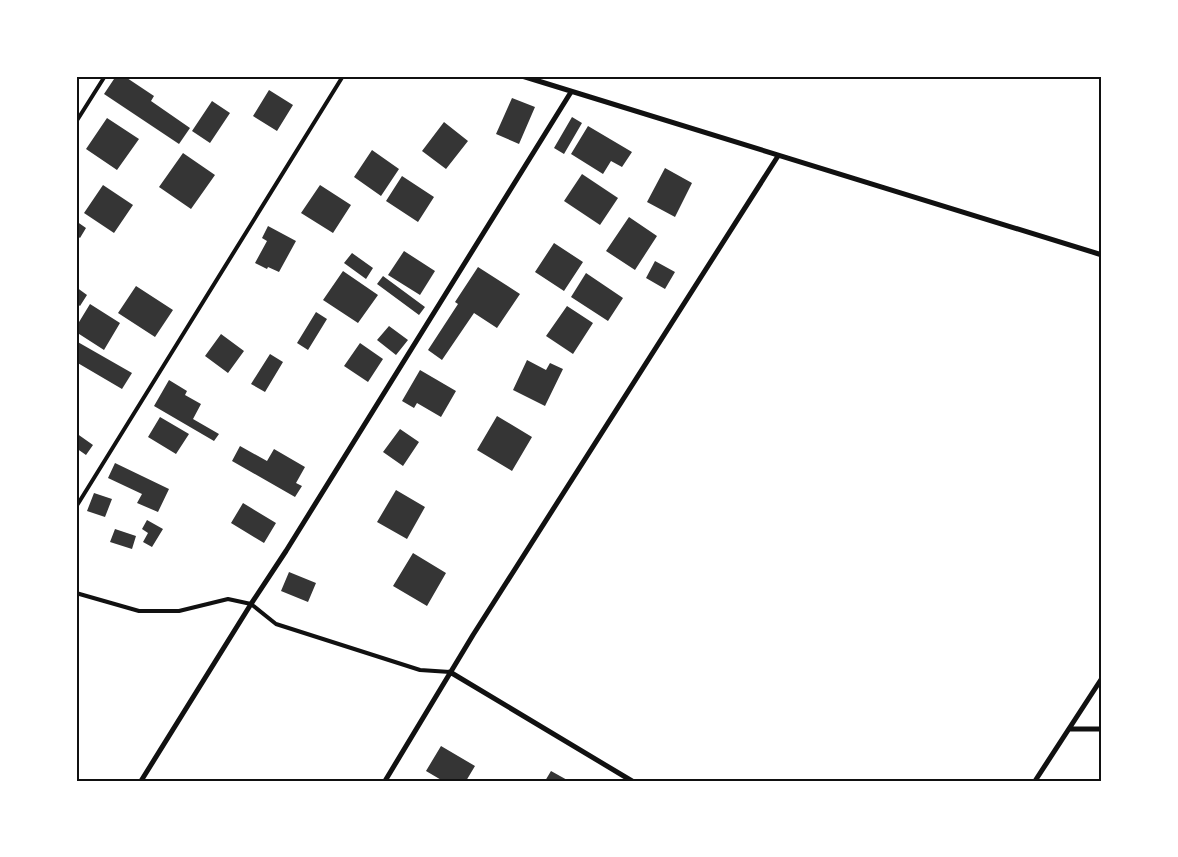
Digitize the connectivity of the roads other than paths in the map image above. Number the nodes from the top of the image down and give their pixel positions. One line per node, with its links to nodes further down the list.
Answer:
1 (105, 76): 5 (lane)
2 (343, 76): 8 (lane)
3 (522, 76): 4 (street)
4 (571, 92): 6 (street); 10 (street)
5 (76, 122)
6 (778, 156): 7 (street); 11 (street)
7 (1102, 255)
8 (76, 507)
9 (76, 593): 10 (lane)
10 (251, 604): 11 (lane); 15 (street)
11 (450, 672): 16 (street); 17 (street)
12 (1102, 678): 13 (street)
13 (1069, 729): 14 (street); 18 (street)
14 (1102, 730)
15 (141, 781)
16 (385, 781)
17 (632, 781)
18 (1036, 781)

